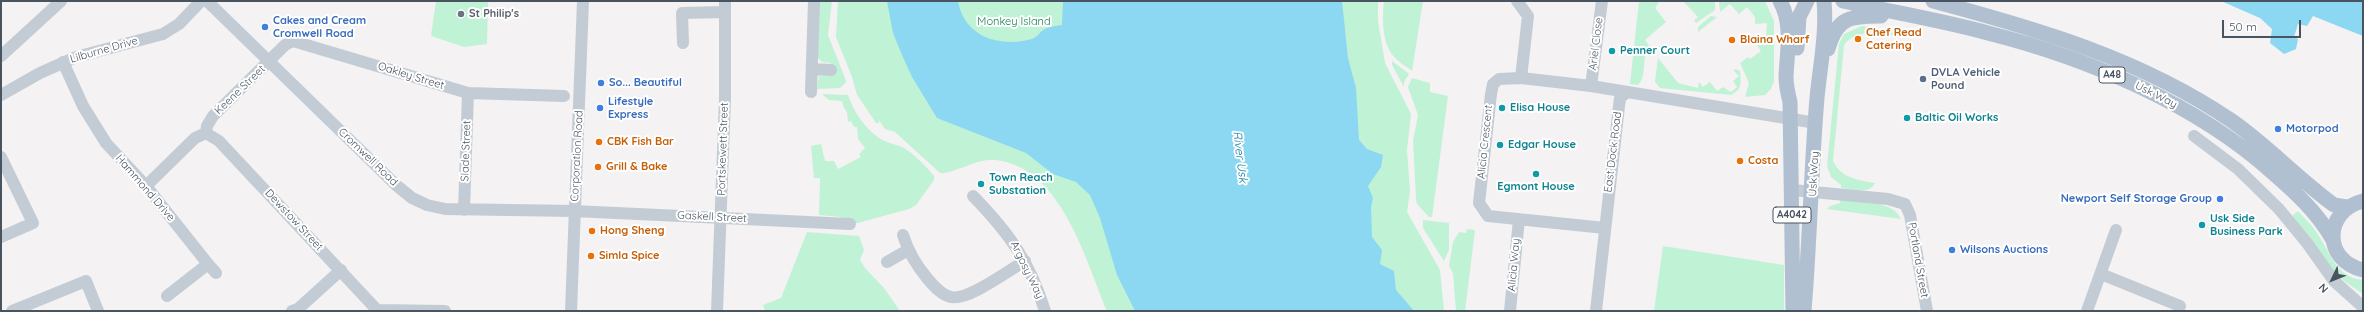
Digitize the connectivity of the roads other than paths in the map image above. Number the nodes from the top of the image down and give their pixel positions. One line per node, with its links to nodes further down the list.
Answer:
1 (61, 1): 16 (street)
2 (201, 1): 18 (street, Lilburne Drive)
3 (207, 1): 17 (street, Cromwell Road)
4 (583, 1): 42 (street, Corporation Road)
5 (814, 1): 19 (street)
6 (1517, 1): 21 (street)
7 (1602, 1): 23 (street, Ariel Close)
8 (1780, 1): 29 (main road, Usk Way / A4042)
9 (1808, 1): 29 (main road, Usk Way / A4042)
10 (1824, 1): 22 (main road, Usk Way / A4042)
11 (1843, 1): 14 (main road, Usk Way / A48)
12 (1933, 1): 40 (main road, Usk Way / A48)
13 (724, 7): 15 (street); 43 (street, Portskewett Street)
14 (1914, 17): 22 (main road, Usk Way / A4042); 50 (main road, Usk Way / A48)
15 (683, 43)
16 (1, 56)
17 (269, 61): 26 (street, Oakley Street); 32 (street, Keene Street); 41 (street, Cromwell Road)
18 (63, 62): 27 (street, Lilburne Drive); 35 (street, Hammond Drive)
19 (814, 69): 20 (street); 24 (street)
20 (831, 70)
21 (1521, 78): 23 (street, Alicia Crescent); 44 (street, Alicia Crescent)
22 (1819, 84): 31 (main road, Usk Way / A4042)
23 (1591, 86): 25 (street, Alicia Crescent)
24 (811, 92)
25 (1626, 92): 30 (street); 46 (street, East Dock Road)
26 (468, 93): 28 (street, Oakley Street); 41 (street, Slade Street)
27 (1, 95)
28 (564, 96)
29 (1790, 102): 30 (main road, Usk Way / A4042)
30 (1789, 119): 31 (street); 36 (main road, Usk Way / A4042)
31 (1816, 123): 37 (main road, Usk Way / A4042)
32 (206, 133): 35 (street); 55 (street, Dewstow Street)
33 (2194, 136): 61 (street)
34 (1, 157): 49 (street)
35 (146, 186): 54 (street, Hammond Drive)
36 (1792, 190): 37 (street, Portland Street); 72 (main road, Usk Way / A4042)
37 (1813, 192): 73 (main road, Usk Way / A4042); 74 (street, Portland Street)
38 (973, 196): 52 (street, Argosy Way)
39 (2363, 201): 40 (main road)
40 (2347, 208): 50 (main road)
41 (464, 210): 42 (street, Cromwell Road)
42 (574, 211): 43 (street, Gaskell Street); 67 (street, Corporation Road)
43 (721, 218): 45 (street, Gaskell Street); 68 (street, Portskewett Street)
44 (1518, 219): 46 (street, Alicia Crescent); 70 (street, Alicia Way)
45 (850, 224)
46 (1605, 228): 71 (street, East Dock Road)
47 (2116, 230): 58 (street)
48 (903, 235): 51 (street)
49 (1, 237)
50 (2333, 240): 56 (main road, A48)
51 (908, 250): 52 (street); 53 (street)
52 (1024, 260): 69 (street, Argosy Way)
53 (887, 262)
54 (208, 264): 57 (street, Hammond Drive); 59 (street)
55 (341, 270): 62 (street, Dewstow Street); 65 (street)
56 (2363, 270)
57 (216, 273)
58 (2101, 274): 60 (street); 75 (street)
59 (167, 296)
60 (2180, 306)
61 (2363, 307)
62 (377, 310): 66 (street)
63 (12, 311): 64 (street)
64 (98, 311)
65 (292, 311)
66 (445, 311)
67 (571, 311)
68 (717, 311)
69 (1045, 311)
70 (1510, 311)
71 (1596, 311)
72 (1793, 311)
73 (1804, 311)
74 (1926, 311)
75 (2087, 311)

